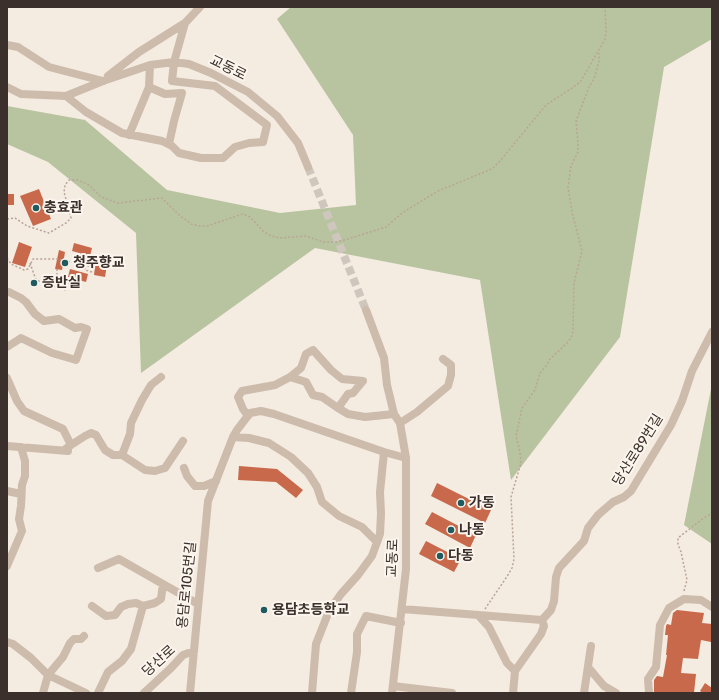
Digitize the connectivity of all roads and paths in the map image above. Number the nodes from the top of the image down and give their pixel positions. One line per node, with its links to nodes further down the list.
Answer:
1 (605, 7): 5 (path)
2 (198, 8): 3 (street)
3 (185, 23): 6 (street); 8 (street)
4 (7, 45): 8 (street)
5 (599, 51): 17 (path); 60 (path)
6 (174, 62): 7 (street, 교동로); 9 (street); 16 (street, 교동로)
7 (150, 65): 8 (street, 교동로); 11 (street)
8 (102, 81): 13 (street, 교동로)
9 (185, 83): 12 (street); 15 (street)
10 (7, 87): 13 (street, 교동로)
11 (149, 87): 12 (street); 14 (street)
12 (182, 93): 15 (street)
13 (66, 96): 14 (street)
14 (129, 135): 15 (street)
15 (169, 144)
16 (308, 167)
17 (7, 219)
18 (7, 258): 20 (path)
19 (94, 262): 21 (path)
20 (30, 263): 21 (path); 23 (path)
21 (85, 265): 22 (path); 24 (path)
22 (93, 267)
23 (57, 269)
24 (92, 272)
25 (7, 292): 28 (street)
26 (366, 310): 34 (street, 교동로)
27 (712, 332): 61 (street, 당산로89번길)
28 (7, 347)
29 (443, 359): 36 (street)
30 (161, 377): 43 (street)
31 (290, 377): 33 (street); 33 (street); 35 (street)
32 (7, 378): 41 (street)
33 (338, 408): 34 (street)
34 (394, 414): 36 (street, 교동로)
35 (248, 416): 37 (street, 용담로105번길); 42 (street)
36 (400, 423): 44 (street, 교동로)
37 (233, 437): 46 (street, 용담로105번길); 50 (street)
38 (183, 441): 43 (street)
39 (7, 446): 40 (street)
40 (21, 447): 41 (street); 48 (street)
41 (69, 449): 43 (street)
42 (384, 452): 44 (street); 50 (street)
43 (122, 455)
44 (406, 458): 59 (street, 교동로)
45 (184, 468): 46 (street)
46 (216, 481): 55 (street, 용담로105번길)
47 (7, 491): 48 (street)
48 (21, 494): 51 (street)
49 (712, 513): 54 (path)
50 (377, 542): 76 (street)
51 (7, 566)
52 (98, 568): 53 (street)
53 (163, 584): 55 (street); 57 (street)
54 (680, 602): 58 (street); 82 (street)
55 (198, 604): 66 (street, 용담로105번길)
56 (92, 606): 57 (street)
57 (143, 606): 73 (street)
58 (712, 607)
59 (402, 609): 60 (street); 62 (street, 교동로)
60 (480, 614): 61 (street); 68 (street)
61 (542, 620): 68 (street, 당산로89번길)
62 (401, 623): 70 (street, 교동로); 77 (street)
63 (84, 636): 69 (street)
64 (7, 642): 69 (street)
65 (591, 646): 67 (street)
66 (194, 651): 74 (street, 당산로); 75 (street, 용담로105번길)
67 (588, 667): 80 (street); 81 (street)
68 (515, 671): 79 (street, 당산로89번길)
69 (48, 675): 71 (street); 72 (street)
70 (393, 690): 78 (street)
71 (43, 693)
72 (86, 693)
73 (98, 693)
74 (144, 693)
75 (190, 693)
76 (312, 693)
77 (351, 693)
78 (452, 693)
79 (513, 693)
80 (584, 693)
81 (616, 693)
82 (649, 693)

